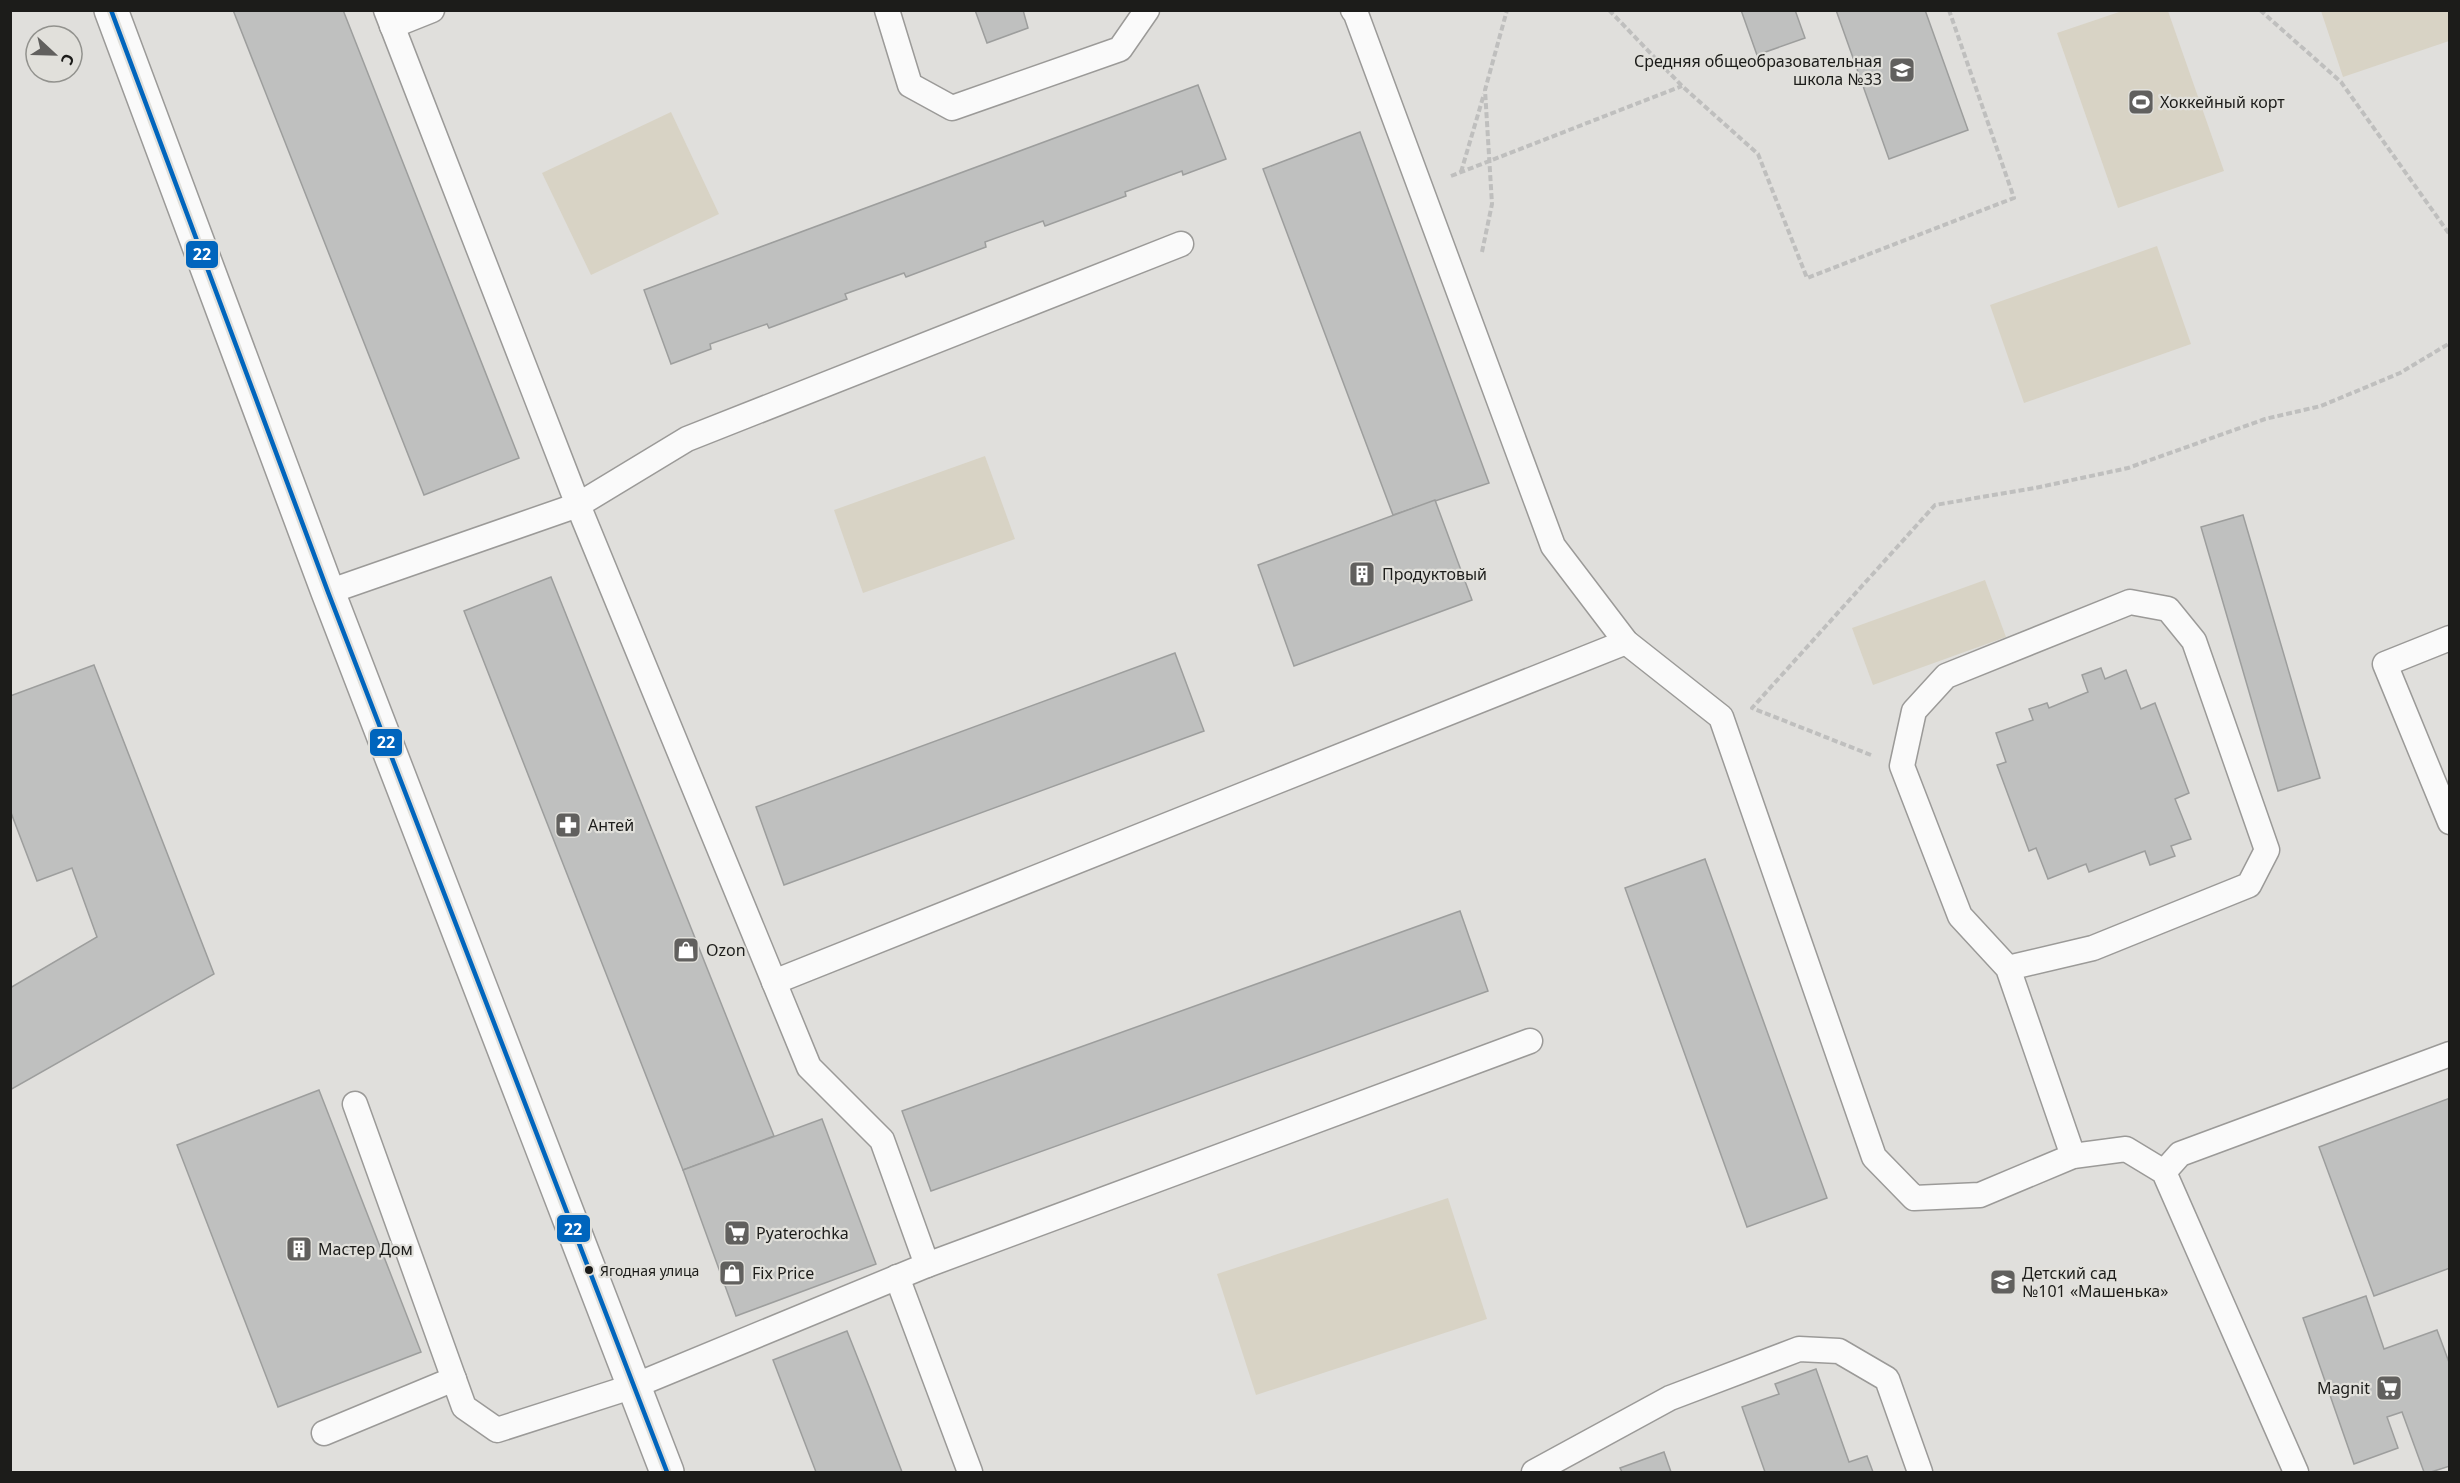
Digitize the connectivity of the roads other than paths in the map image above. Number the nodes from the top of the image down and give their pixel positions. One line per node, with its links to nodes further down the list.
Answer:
1 (111, 10): 9 (street)
2 (432, 10): 6 (lane)
3 (887, 10): 4 (lane)
4 (1147, 10)
5 (1353, 10): 11 (lane)
6 (389, 18): 8 (lane)
7 (1181, 244): 8 (lane)
8 (578, 505): 9 (lane); 14 (lane)
9 (328, 592): 23 (street)
10 (2450, 638): 12 (lane)
11 (1626, 642): 14 (lane); 18 (lane)
12 (2450, 822)
13 (2008, 968): 13 (lane); 18 (lane)
14 (774, 982): 20 (lane)
15 (1530, 1041): 20 (lane)
16 (2450, 1054): 19 (lane)
17 (355, 1104): 22 (lane)
18 (2073, 1156): 19 (lane)
19 (2164, 1172): 29 (lane)
20 (927, 1265): 21 (lane)
21 (897, 1277): 23 (lane); 26 (lane)
22 (454, 1380): 23 (lane); 24 (lane)
23 (634, 1386): 25 (street)
24 (324, 1433)
25 (667, 1473)
26 (970, 1473)
27 (1534, 1473): 28 (lane)
28 (1920, 1473)
29 (2296, 1473)

